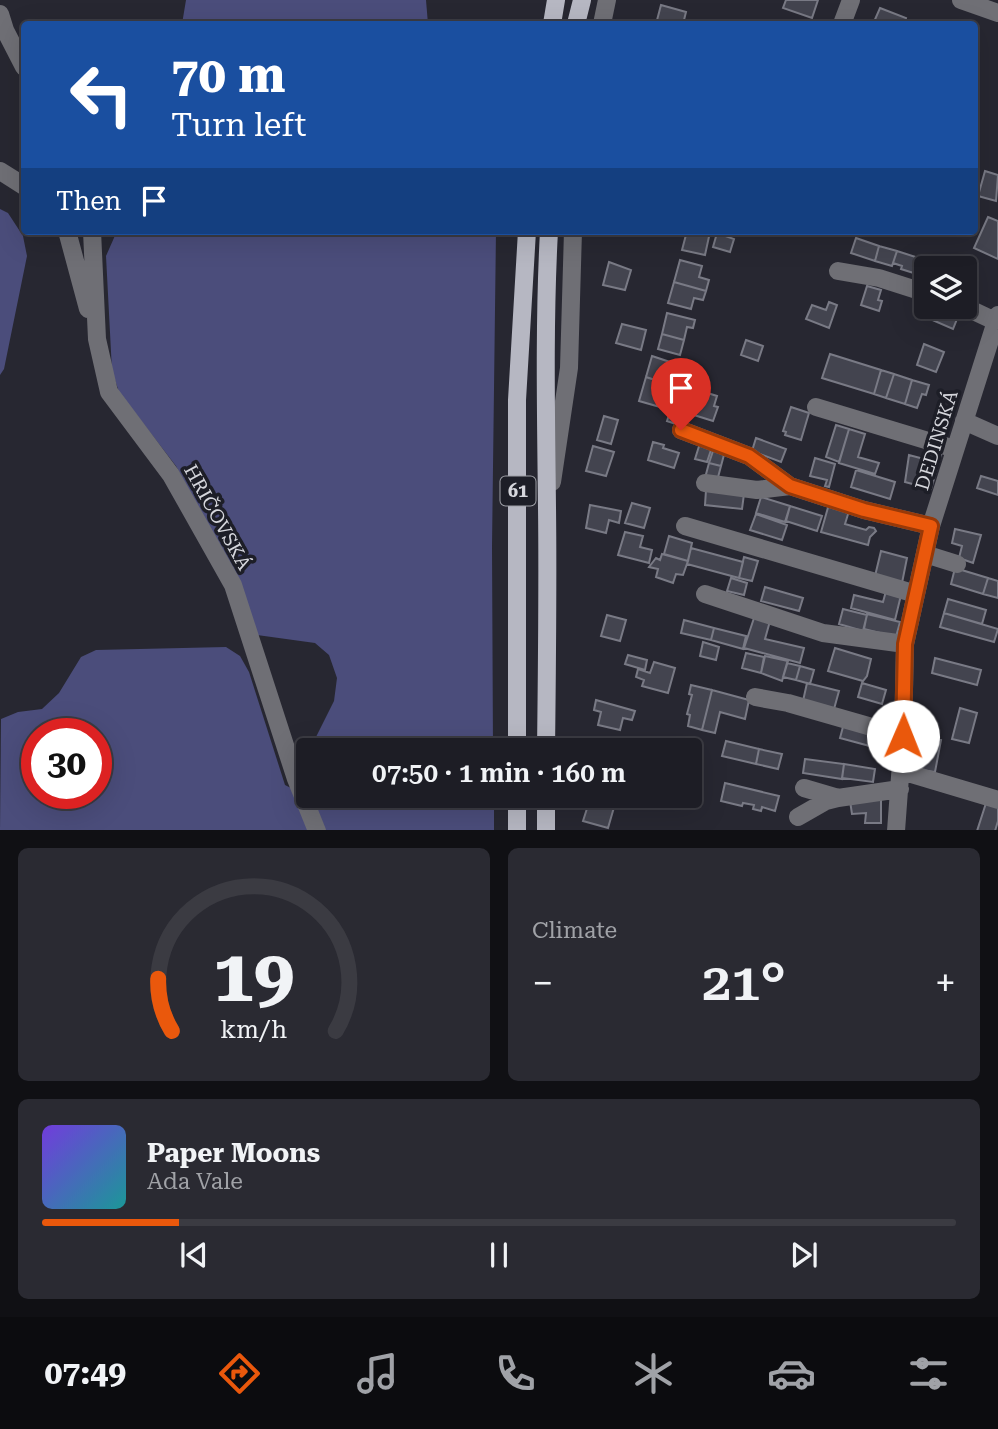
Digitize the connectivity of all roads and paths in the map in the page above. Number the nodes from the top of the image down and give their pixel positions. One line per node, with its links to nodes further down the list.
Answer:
1 (556, 0): 8 (main road)
2 (582, 0): 9 (main road)
3 (607, 0): 10 (street)
4 (851, 0): 11 (street)
5 (961, 0): 6 (street)
6 (998, 13)
7 (0, 14): 12 (street)
8 (552, 21)
9 (577, 21)
10 (603, 21)
11 (843, 21)
12 (21, 60)
13 (0, 171): 14 (street)
14 (21, 184)
15 (68, 235): 24 (street)
16 (92, 235): 24 (street, HRIČOVSKÁ)
17 (527, 235): 42 (main road, 61)
18 (549, 235): 32 (main road, 61)
19 (573, 235): 32 (street)
20 (838, 271): 21 (street)
21 (914, 289)
22 (977, 311): 23 (street)
23 (996, 318): 26 (street, DEDINSKÁ)
24 (97, 340): 51 (street, HRIČOVSKÁ)
25 (816, 407): 29 (street)
26 (964, 421): 28 (street); 29 (street, DEDINSKÁ)
27 (681, 430): 31 (street)
28 (998, 436)
29 (955, 449): 34 (street, DEDINSKÁ)
30 (705, 483): 31 (street)
31 (790, 486): 34 (street)
32 (547, 508): 43 (main road, 61)
33 (685, 526): 38 (street)
34 (931, 526): 35 (street, DEDINSKÁ)
35 (925, 554): 36 (street); 38 (street, DEDINSKÁ)
36 (957, 564)
37 (705, 594): 39 (street)
38 (916, 594): 39 (street, DEDINSKÁ)
39 (905, 644): 41 (street, DEDINSKÁ)
40 (755, 697): 41 (street)
41 (903, 736): 44 (street, DEDINSKÁ)
42 (517, 738)
43 (547, 738)
44 (900, 780): 46 (street); 47 (street); 54 (street, DEDINSKÁ)
45 (804, 788): 46 (street)
46 (838, 798): 50 (street)
47 (998, 800)
48 (517, 808): 52 (main road)
49 (546, 808): 53 (main road)
50 (798, 817)
51 (317, 830)
52 (517, 830)
53 (546, 830)
54 (896, 830)

